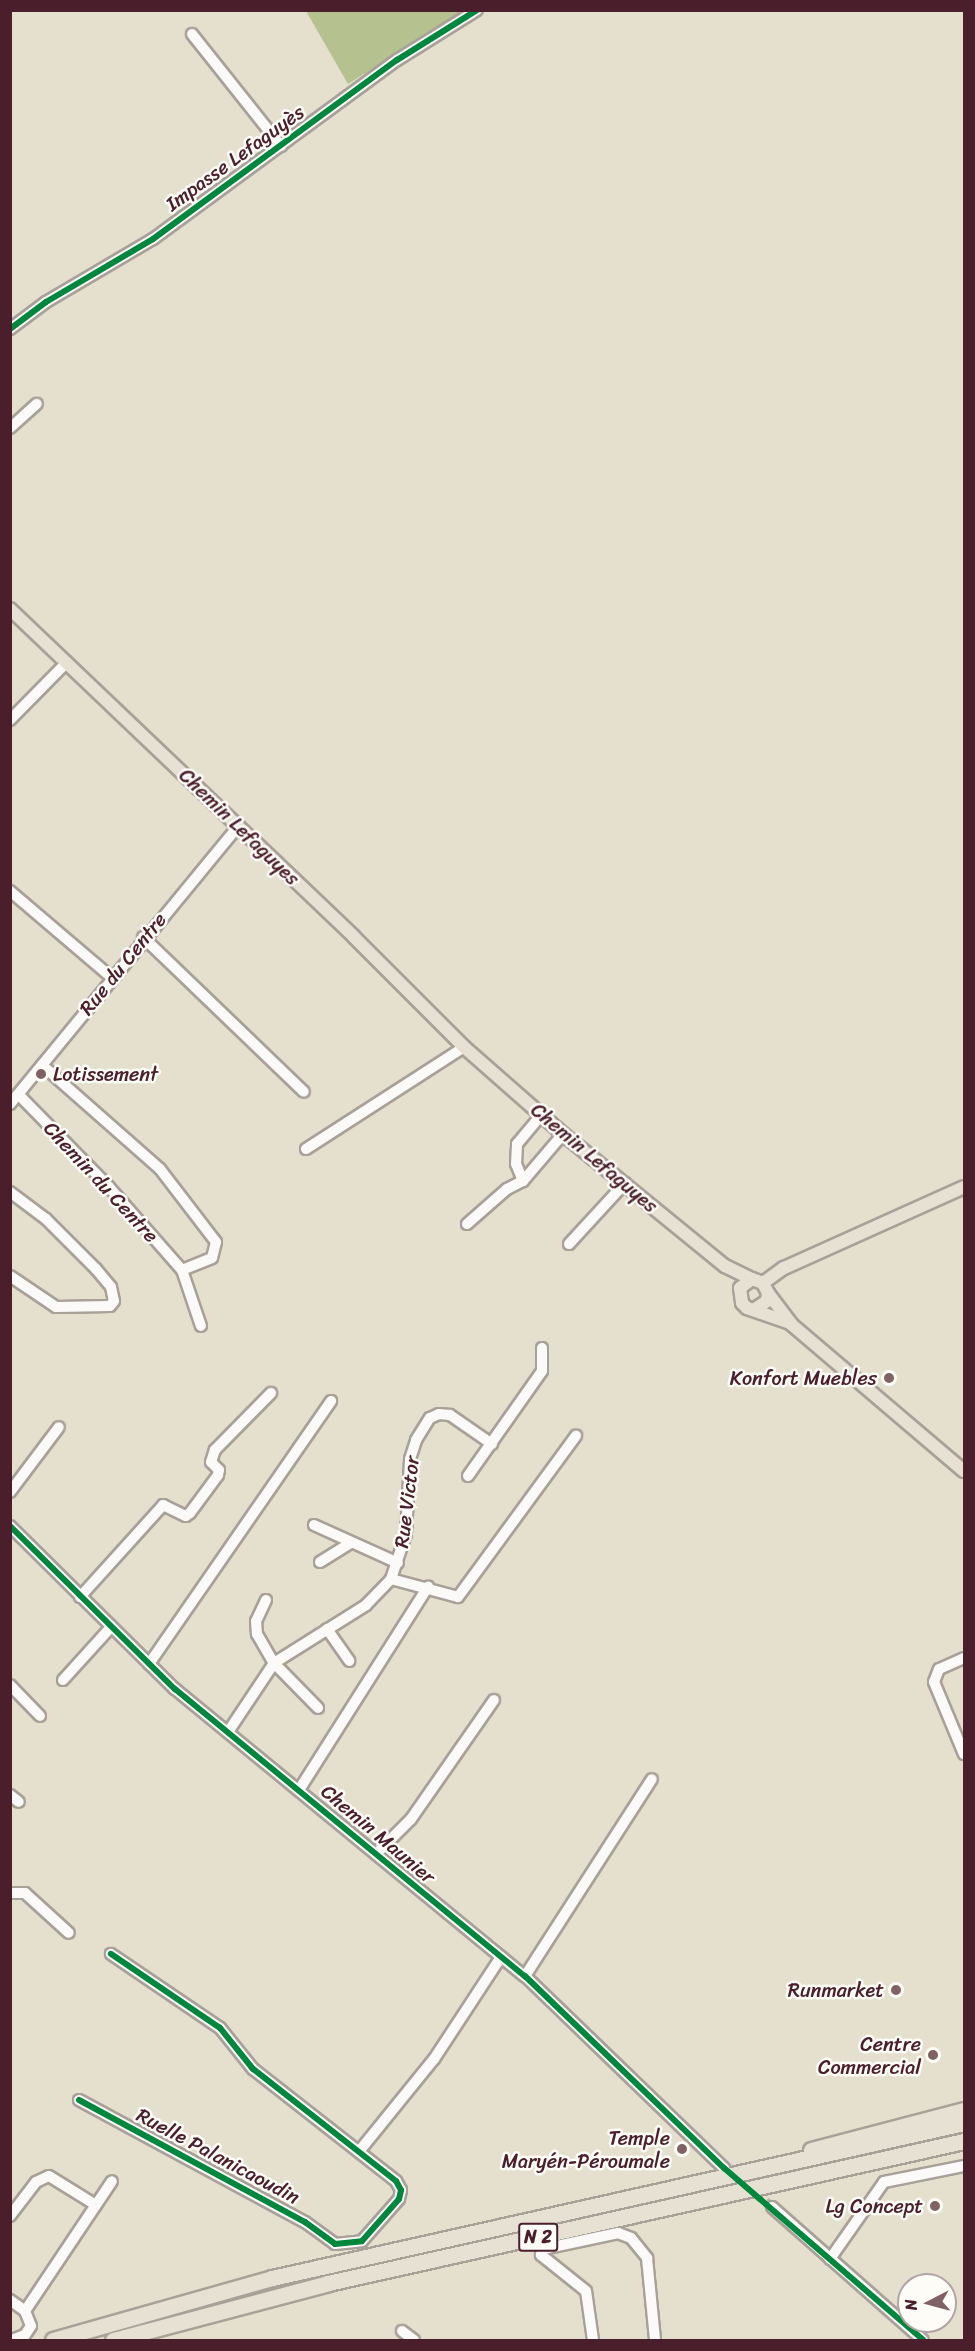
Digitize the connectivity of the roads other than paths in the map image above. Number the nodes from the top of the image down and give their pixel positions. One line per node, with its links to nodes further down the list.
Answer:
1 (477, 10): 3 (street, Impasse Lefaguyès)
2 (192, 34): 3 (street, Impasse Lefaguyès)
3 (281, 146): 4 (street, Impasse Lefaguyès)
4 (10, 329)
5 (37, 404): 6 (street)
6 (10, 428)
7 (10, 609): 8 (main road, Chemin Lefaguyes)
8 (68, 662): 9 (street); 10 (main road, Chemin Lefaguyes)
9 (10, 720)
10 (238, 826): 12 (street, Rue du Centre); 14 (main road, Chemin Lefaguyes)
11 (10, 891): 13 (street)
12 (143, 937): 13 (street, Rue du Centre); 16 (street)
13 (111, 977): 15 (street, Rue du Centre)
14 (464, 1047): 19 (main road, Chemin Lefaguyes); 21 (street)
15 (42, 1065): 17 (street, Rue du Centre); 29 (street, Chemin du Centre)
16 (304, 1092)
17 (18, 1095): 18 (street, Rue du Centre); 29 (street, Chemin du Centre)
18 (10, 1104)
19 (541, 1114): 20 (main road, Chemin Lefaguyes); 22 (street)
20 (562, 1134): 22 (street); 23 (main road, Chemin Lefaguyes)
21 (306, 1149)
22 (523, 1181): 26 (street)
23 (625, 1183): 27 (street); 28 (main road, Chemin Lefaguyes)
24 (964, 1187): 31 (main road)
25 (10, 1192): 30 (street)
26 (467, 1224)
27 (568, 1244)
28 (725, 1266): 31 (main road, Chemin Lefaguyes); 32 (main road, Chemin Lefaguyes)
29 (182, 1270): 35 (street, Chemin du Centre)
30 (10, 1276)
31 (761, 1285): 32 (main road); 33 (main road); 34 (main road, Chemin Lefaguyes)
32 (739, 1296): 33 (main road)
33 (755, 1309): 34 (main road, Chemin Lefaguyes)
34 (791, 1324): 42 (main road, Chemin Lefaguyes)
35 (201, 1326)
36 (542, 1348): 41 (street)
37 (271, 1393): 52 (street)
38 (331, 1401): 59 (street)
39 (59, 1427): 44 (street)
40 (576, 1436): 51 (street)
41 (492, 1444): 43 (street); 49 (street, Rue Victor)
42 (964, 1471)
43 (468, 1476)
44 (10, 1492)
45 (314, 1525): 47 (street)
46 (10, 1526): 52 (street, Chemin Maunier)
47 (350, 1543): 48 (street); 49 (street)
48 (320, 1563)
49 (398, 1563): 50 (street, Rue Victor)
50 (391, 1579): 51 (street); 55 (street, Rue Victor)
51 (428, 1587): 68 (street, Chemin Maunier)
52 (80, 1597): 54 (street, Chemin Maunier)
53 (266, 1600): 58 (street)
54 (111, 1627): 59 (street, Chemin Maunier); 60 (street)
55 (327, 1629): 57 (street); 58 (street, Rue Victor)
56 (964, 1658): 66 (street)
57 (349, 1660)
58 (274, 1663): 63 (street); 65 (street, Rue Victor)
59 (149, 1664): 65 (street, Chemin Maunier)
60 (63, 1680)
61 (10, 1685): 64 (street)
62 (494, 1700): 69 (street)
63 (318, 1708)
64 (40, 1716)
65 (228, 1732): 68 (street, Chemin Maunier)
66 (964, 1754)
67 (652, 1779): 74 (street)
68 (299, 1790): 69 (street, Chemin Maunier)
69 (376, 1854): 73 (street, Chemin Maunier)
70 (10, 1893): 71 (street)
71 (69, 1933)
72 (111, 1954): 79 (street, Ruelle Palanicaoudin)
73 (501, 1957): 74 (street, Chemin Maunier); 79 (street)
74 (525, 1976): 81 (street, Chemin Maunier)
75 (79, 2100): 79 (street, Ruelle Palanicaoudin)
76 (964, 2110): 82 (highway)
77 (964, 2123): 82 (highway, N 2)
78 (964, 2141): 93 (highway, N 2)
79 (361, 2150)
80 (964, 2166): 87 (street)
81 (724, 2168)
82 (770, 2169): 92 (highway, N 2)
83 (112, 2181): 84 (street)
84 (96, 2205): 86 (street); 89 (street)
85 (772, 2207): 87 (street)
86 (12, 2212)
87 (830, 2259): 97 (street)
88 (10, 2300): 89 (street)
89 (25, 2312): 91 (street)
90 (402, 2331): 94 (street)
91 (11, 2340)
92 (53, 2340)
93 (113, 2340)
94 (414, 2340)
95 (593, 2340): 96 (street)
96 (655, 2340)
97 (923, 2340)

